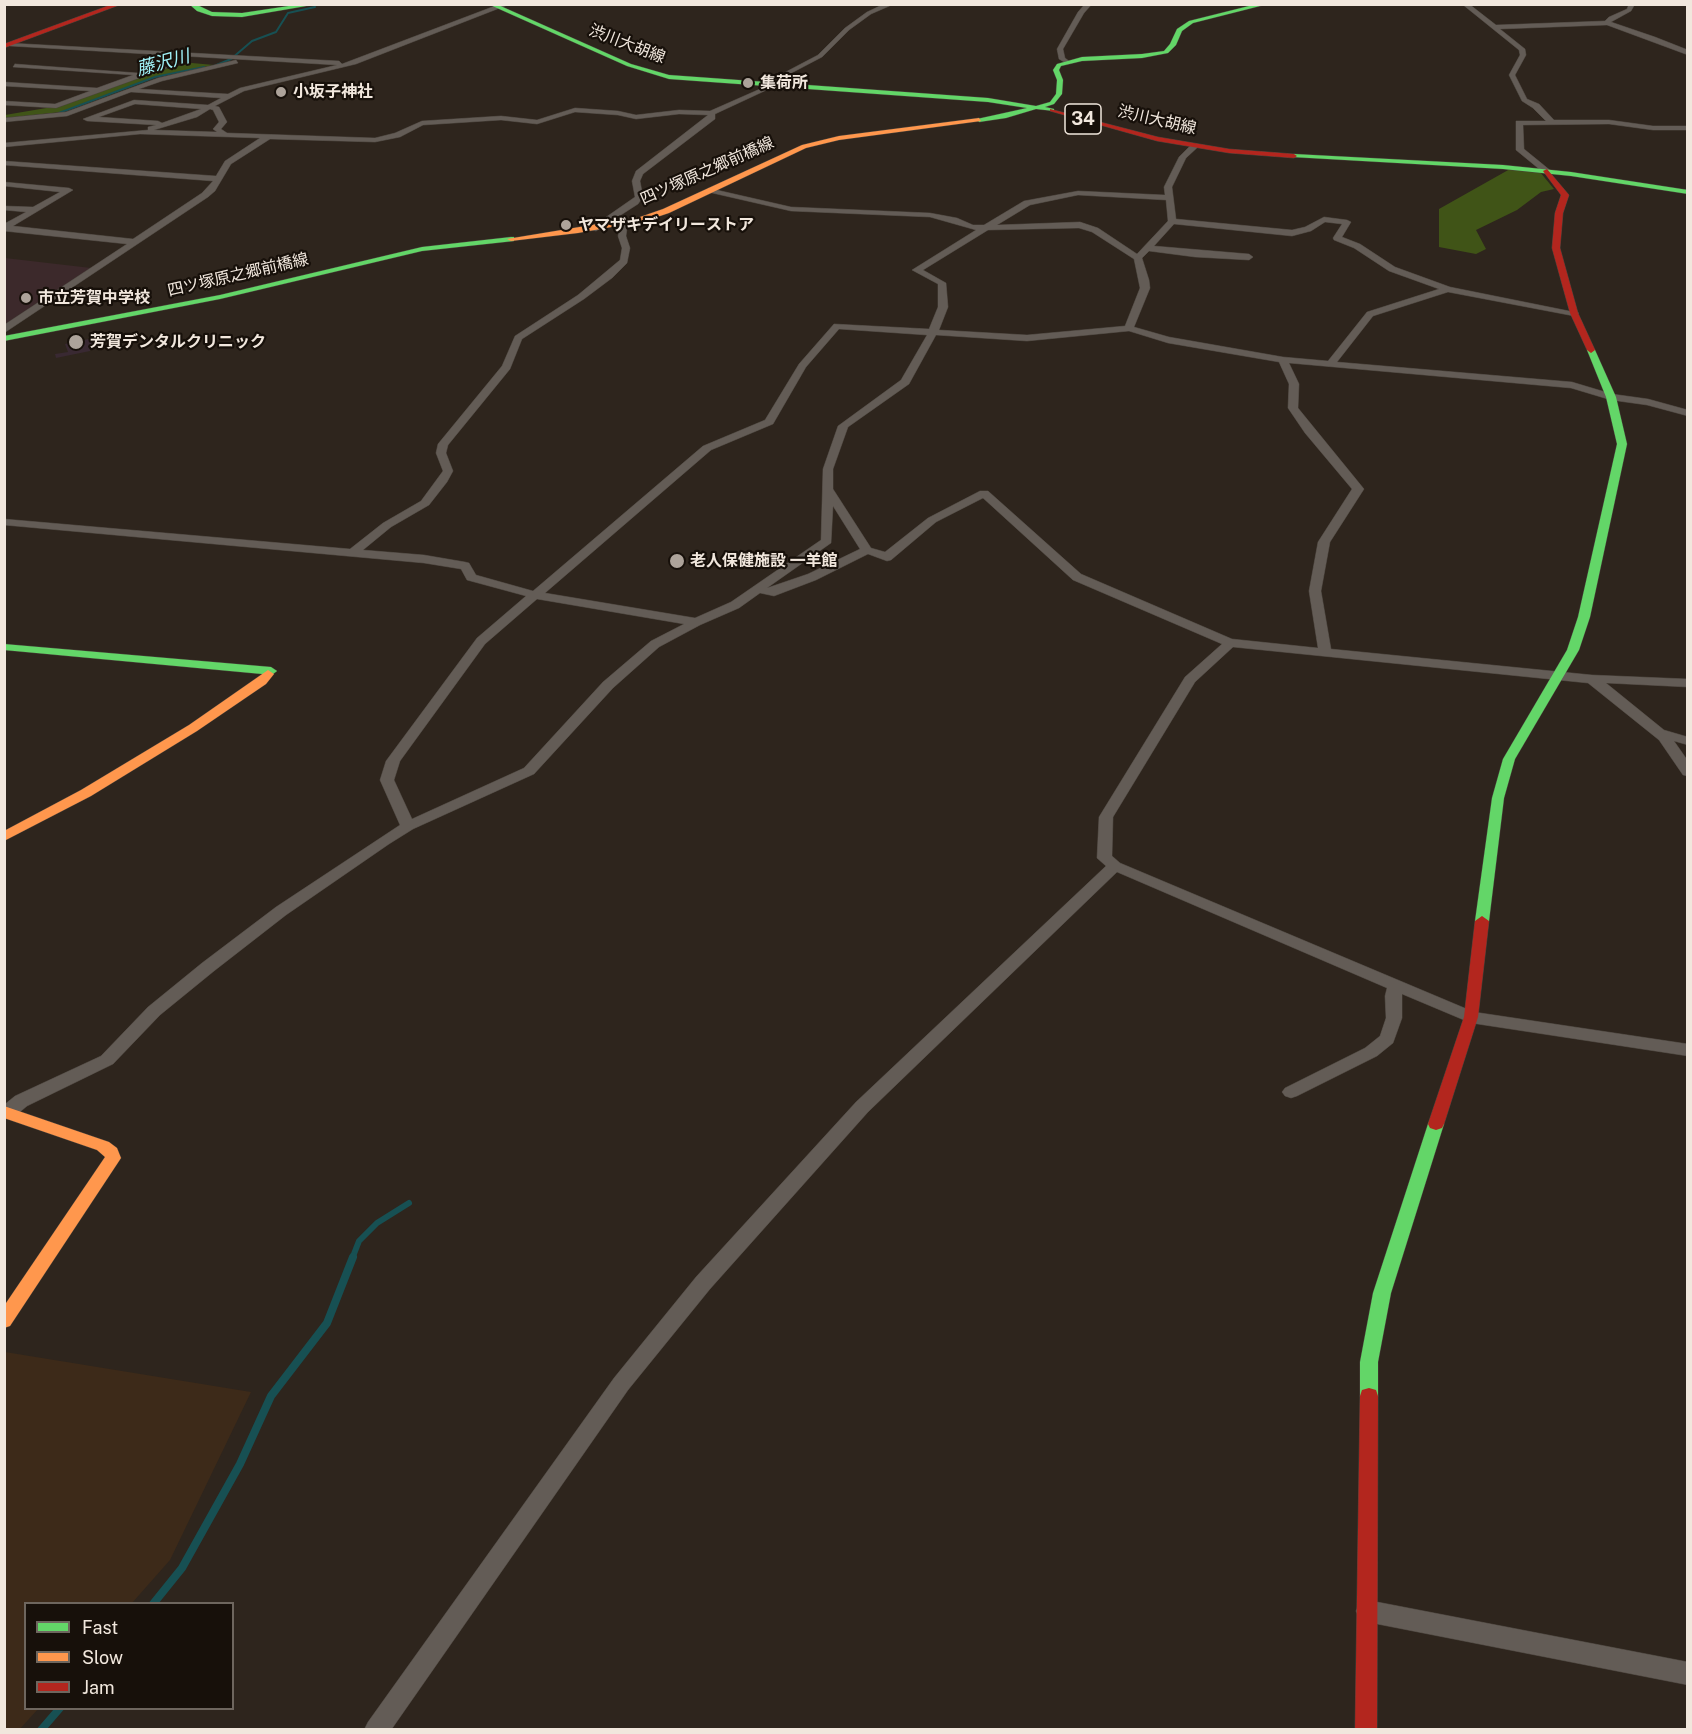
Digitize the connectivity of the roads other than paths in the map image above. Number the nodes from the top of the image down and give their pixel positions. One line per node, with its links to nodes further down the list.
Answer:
1 (120, 4): 13 (main road)
2 (191, 4): 3 (main road)
3 (316, 4)
4 (891, 4): 10 (street)
5 (1089, 4): 20 (street)
6 (1266, 4): 20 (main road)
7 (1465, 4): 12 (street)
8 (1632, 4): 11 (street)
9 (498, 5): 22 (street); 28 (main road, 渋川大胡線 / 34)
10 (877, 7): 28 (street)
11 (1607, 23): 12 (street); 15 (street)
12 (1493, 27): 41 (street)
13 (6, 42): 14 (street)
14 (64, 47): 16 (street); 17 (street)
15 (1688, 53)
16 (44, 55)
17 (220, 56): 18 (street); 21 (street)
18 (253, 58): 22 (street); 30 (street)
19 (35, 59): 23 (street)
20 (1066, 61): 35 (main road)
21 (186, 63)
22 (354, 63): 31 (street)
23 (15, 66): 25 (street); 26 (street)
24 (175, 66): 26 (street)
25 (4, 71)
26 (142, 74): 29 (street)
27 (4, 84): 29 (street)
28 (771, 86): 35 (main road, 渋川大胡線 / 34); 36 (street)
29 (100, 89): 33 (street)
30 (127, 91): 31 (street); 40 (street)
31 (227, 96): 34 (street)
32 (4, 103): 33 (street)
33 (56, 106): 37 (street)
34 (210, 106): 39 (street); 42 (street); 45 (street)
35 (1040, 107): 48 (main road, 渋川大胡線 / 34); 53 (main road, 四ツ塚原之郷前橋線)
36 (711, 112): 46 (street); 61 (street)
37 (4, 114)
38 (59, 117): 39 (street)
39 (87, 119): 42 (street)
40 (4, 120)
41 (1551, 121): 43 (street); 50 (street)
42 (168, 124): 44 (street)
43 (1688, 128)
44 (140, 132): 45 (street); 47 (street)
45 (224, 134): 46 (street)
46 (267, 136): 51 (street)
47 (4, 145)
48 (1195, 146): 50 (main road, 渋川大胡線 / 34); 55 (street)
49 (4, 163): 51 (street)
50 (1547, 171): 54 (main road, 渋川大胡線 / 34); 68 (main road)
51 (218, 179): 63 (street)
52 (4, 184): 57 (street)
53 (711, 190): 59 (main road, 四ツ塚原之郷前橋線); 62 (street)
54 (1688, 192)
55 (1169, 198): 58 (street); 62 (street)
56 (4, 208): 57 (street)
57 (34, 210): 60 (street)
58 (1172, 221): 64 (street); 67 (street)
59 (625, 224): 61 (main road, 四ツ塚原之郷前橋線); 80 (street)
60 (4, 228): 63 (street)
61 (593, 229): 72 (main road, 四ツ塚原之郷前橋線)
62 (985, 229): 66 (street); 71 (street)
63 (134, 242): 70 (street)
64 (1147, 248): 65 (street); 66 (street)
65 (1249, 257)
66 (1138, 258): 69 (street)
67 (1448, 289): 68 (street); 74 (street)
68 (1574, 313): 75 (main road)
69 (1130, 328): 71 (street); 73 (street)
70 (4, 330)
71 (933, 332): 77 (street); 82 (street)
72 (4, 339)
73 (1283, 360): 74 (street); 86 (street)
74 (1330, 363): 75 (street)
75 (1611, 397): 76 (street); 87 (main road)
76 (1688, 413)
77 (828, 489): 79 (street); 81 (street)
78 (4, 522): 80 (street)
79 (867, 550): 81 (street); 84 (street)
80 (354, 552): 82 (street)
81 (759, 589): 83 (street)
82 (535, 595): 83 (street); 93 (street)
83 (696, 622): 93 (street)
84 (1230, 643): 86 (street); 95 (street)
85 (4, 647): 94 (main road)
86 (1325, 653): 87 (street)
87 (1557, 675): 88 (street); 97 (main road)
88 (1592, 679): 89 (street); 90 (street)
89 (1688, 682)
90 (1659, 733): 91 (street); 92 (street)
91 (1688, 741)
92 (1688, 772)
93 (408, 826): 100 (street)
94 (4, 837)
95 (1115, 866): 96 (street); 104 (street)
96 (1396, 985): 97 (street); 99 (street)
97 (1471, 1017): 98 (street); 102 (main road)
98 (1688, 1050)
99 (1291, 1092)
100 (6, 1112): 101 (main road)
101 (4, 1321)
102 (1367, 1611): 103 (street); 105 (main road)
103 (1688, 1674)
104 (376, 1730)
105 (1366, 1730)

